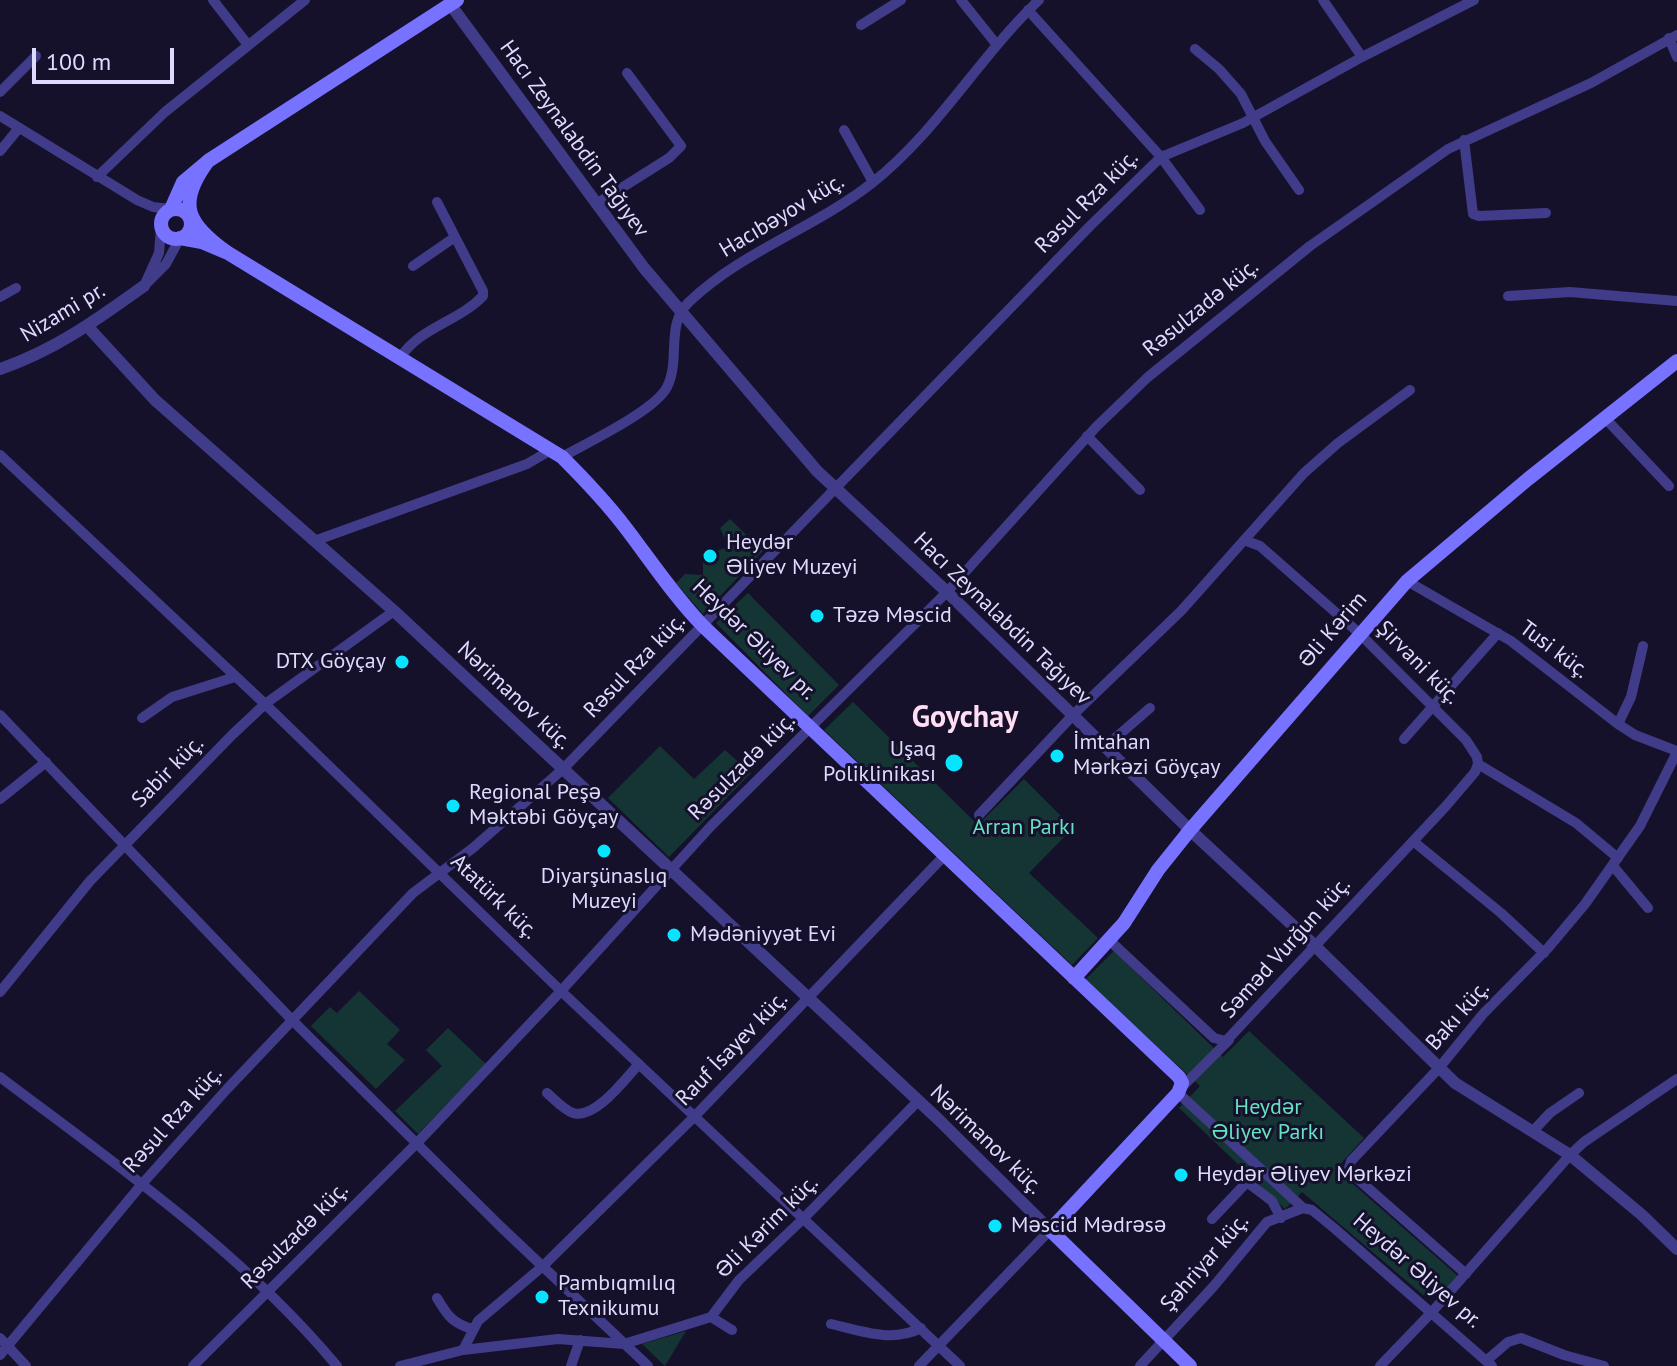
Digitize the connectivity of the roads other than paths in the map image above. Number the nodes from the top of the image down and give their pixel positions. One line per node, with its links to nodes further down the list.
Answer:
1 (213, 0): 12 (street)
2 (305, 0): 12 (street)
3 (901, 0): 10 (street)
4 (961, 0): 13 (street)
5 (1039, 0): 9 (street, Hacıbəyov küç.)
6 (1323, 0): 16 (street)
7 (451, 1): 27 (main road); 33 (street, Hacı Zeynalabdin Tağıyev)
8 (1470, 1): 16 (street, Rəsul Rza küç.)
9 (1028, 10): 13 (street, Hacıbəyov küç.); 26 (street)
10 (861, 25)
11 (1673, 37): 17 (street); 24 (street, Rəsulzadə küç.)
12 (248, 45): 28 (street)
13 (997, 45): 29 (street, Hacıbəyov küç.)
14 (1195, 49): 21 (street)
15 (36, 56): 19 (street)
16 (1362, 57): 21 (street, Rəsul Rza küç.)
17 (1677, 57)
18 (627, 73): 33 (street)
19 (0, 92)
20 (0, 116): 22 (street)
21 (1254, 118): 26 (street, Rəsul Rza küç.); 30 (street)
22 (19, 128): 25 (street); 28 (street)
23 (844, 130): 29 (street)
24 (1464, 140): 36 (street); 55 (street, Rəsulzadə küç.)
25 (0, 151)
26 (1161, 157): 35 (street); 59 (street, Rəsul Rza küç.)
27 (208, 161): 34 (main road); 37 (main road)
28 (97, 177): 31 (street)
29 (873, 182): 48 (street, Hacıbəyov küç.)
30 (1299, 190)
31 (137, 200): 34 (street); 38 (street)
32 (437, 202): 39 (street)
33 (596, 204): 48 (street, Hacı Zeynalabdin Tağıyev)
34 (171, 209): 37 (main road); 38 (main road)
35 (1200, 210)
36 (1546, 213)
37 (191, 219): 40 (main road); 41 (main road)
38 (160, 226): 40 (main road); 43 (street)
39 (455, 237): 42 (street); 50 (street)
40 (180, 238): 41 (main road); 43 (street)
41 (228, 253): 50 (main road, Heydər Əliyev pr.)
42 (413, 266)
43 (144, 286): 49 (street, Nizami pr.)
44 (16, 288): 46 (street)
45 (1508, 296): 47 (street)
46 (0, 297)
47 (1677, 301)
48 (679, 312): 56 (street); 59 (street, Hacı Zeynalabdin Tağıyev)
49 (88, 327): 52 (street, Nizami pr.); 61 (street, Nərimanov küç.)
50 (400, 358): 56 (main road, Heydər Əliyev pr.)
51 (1677, 361): 54 (main road, Əli Kərim)
52 (0, 369)
53 (1410, 390): 62 (street)
54 (1605, 418): 58 (street); 63 (main road, Əli Kərim)
55 (1087, 436): 60 (street); 64 (street, Rəsulzadə küç.)
56 (557, 454): 61 (street); 66 (main road, Heydər Əliyev pr.)
57 (0, 455): 70 (street, Atatürk küç.)
58 (1669, 486)
59 (835, 489): 64 (street, Hacı Zeynalabdin Tağıyev); 66 (street, Rəsul Rza küç.)
60 (1140, 490)
61 (317, 540): 65 (street, Nərimanov küç.)
62 (1244, 540): 67 (street, Şirvani küç.); 74 (street)
63 (1407, 581): 67 (main road, Əli Kərim); 68 (street, Tusi küç.)
64 (947, 592): 74 (street, Hacı Zeynalabdin Tağıyev); 78 (street, Rəsulzadə küç.)
65 (394, 611): 71 (street, Sabir küç.); 84 (street, Nərimanov küç.)
66 (703, 626): 78 (main road, Heydər Əliyev pr.); 84 (street, Rəsul Rza küç.)
67 (1359, 633): 72 (street, Şirvani küç.); 87 (main road, Əli Kərim)
68 (1498, 633): 72 (street); 77 (street, Tusi küç.)
69 (1643, 646): 77 (street)
70 (235, 677): 71 (street, Atatürk küç.); 76 (street)
71 (265, 704): 89 (street, Sabir küç.); 93 (street, Atatürk küç.)
72 (1433, 705): 79 (street); 83 (street, Şirvani küç.)
73 (1150, 708): 80 (street)
74 (1074, 714): 80 (street, Hacı Zeynalabdin Tağıyev); 86 (street)
75 (0, 715): 82 (street)
76 (142, 718)
77 (1618, 724): 81 (street, Tusi küç.)
78 (810, 727): 90 (main road, Heydər Əliyev pr.); 92 (street, Rəsulzadə küç.)
79 (1404, 739)
80 (1106, 746): 87 (street, Hacı Zeynalabdin Tağıyev)
81 (1677, 751): 91 (street, Bakı küç.)
82 (46, 762): 85 (street); 89 (street)
83 (1478, 764): 88 (street, Səməd Vurğun küç.); 91 (street)
84 (563, 769): 92 (street, Nərimanov küç.); 93 (street, Rəsul Rza küç.)
85 (0, 799)
86 (979, 815)
87 (1190, 830): 95 (main road, Əli Kərim); 96 (street, Hacı Zeynalabdin Tağıyev)
88 (1413, 841): 96 (street, Səməd Vurğun küç.); 97 (street)
89 (124, 845): 100 (street, Sabir küç.); 102 (street)
90 (945, 855): 98 (main road, Heydər Əliyev pr.); 101 (street, Rauf İsayev küç.)
91 (1616, 862): 94 (street); 97 (street, Bakı küç.)
92 (670, 870): 99 (street, Rəsulzadə küç.); 101 (street, Nərimanov küç.)
93 (439, 872): 99 (street, Atatürk küç.); 102 (street, Rəsul Rza küç.)
94 (1648, 908)
95 (1109, 940): 98 (main road, Əli Kərim); 103 (street, Səməd Vurğun küç.)
96 (1314, 945): 103 (street, Səməd Vurğun küç.); 105 (street, Hacı Zeynalabdin Tağıyev)
97 (1544, 953): 105 (street, Bakı küç.)
98 (1074, 978): 108 (main road, Heydər Əliyev pr.)
99 (561, 991): 104 (street, Atatürk küç.); 114 (street, Rəsulzadə küç.)
100 (0, 992)
101 (808, 997): 111 (street, Nərimanov küç.); 112 (street, Rauf İsayev küç.)
102 (292, 1020): 114 (street); 116 (street, Rəsul Rza küç.)
103 (1231, 1039): 108 (street)
104 (639, 1064): 109 (street); 112 (street, Atatürk küç.)
105 (1439, 1068): 113 (street, Hacı Zeynalabdin Tağıyev); 124 (street, Bakı küç.)
106 (0, 1077): 116 (street)
107 (1677, 1079): 115 (street)
108 (1179, 1087): 117 (street, Heydər Əliyev pr.); 121 (main road)
109 (547, 1093)
110 (1579, 1093): 113 (street)
111 (918, 1101): 118 (street, Əli Kərim küç.); 121 (street, Nərimanov küç.)
112 (694, 1117): 118 (street, Atatürk küç.); 123 (street, Rauf İsayev küç.)
113 (1534, 1130): 115 (street, Hacı Zeynalabdin Tağıyev)
114 (417, 1143): 123 (street); 125 (street, Rəsulzadə küç.)
115 (1570, 1155): 122 (street, Hacı Zeynalabdin Tağıyev); 124 (street)
116 (142, 1184): 125 (street); 138 (street, Rəsul Rza küç.)
117 (1307, 1209): 119 (street, Şəhriyar küç.); 127 (street, Heydər Əliyev pr.)
118 (804, 1218): 129 (street, Əli Kərim küç.); 131 (street, Atatürk küç.)
119 (1281, 1218): 120 (street); 135 (street, Şəhriyar küç.)
120 (1212, 1219)
121 (1050, 1230): 135 (main road); 137 (street)
122 (1677, 1249)
123 (543, 1266): 128 (street); 132 (street, Rauf İsayev küç.)
124 (1466, 1274): 127 (street)
125 (268, 1292): 140 (street, Rəsulzadə küç.); 145 (street)
126 (437, 1298): 132 (street)
127 (1431, 1313): 141 (street, Heydər Əliyev pr.); 153 (street)
128 (593, 1314): 134 (street); 136 (street)
129 (711, 1317): 133 (street); 136 (street)
130 (831, 1324): 131 (street)
131 (921, 1328): 137 (street, Atatürk küç.)
132 (472, 1329): 139 (street)
133 (732, 1330)
134 (582, 1341): 136 (street); 139 (street); 147 (street)
135 (1164, 1341): 151 (street, Şəhriyar küç.); 152 (main road)
136 (624, 1344): 148 (street)
137 (939, 1345): 149 (street); 150 (street, Atatürk küç.)
138 (3, 1347): 142 (street)
139 (463, 1350): 146 (street)
140 (204, 1355): 143 (street, Rəsulzadə küç.); 144 (street)
141 (1489, 1364): 154 (street)
142 (26, 1366)
143 (193, 1366)
144 (211, 1366)
145 (337, 1366)
146 (400, 1366)
147 (571, 1366)
148 (648, 1366)
149 (919, 1366)
150 (960, 1366)
151 (1140, 1366)
152 (1190, 1366)
153 (1380, 1366)
154 (1604, 1366)

